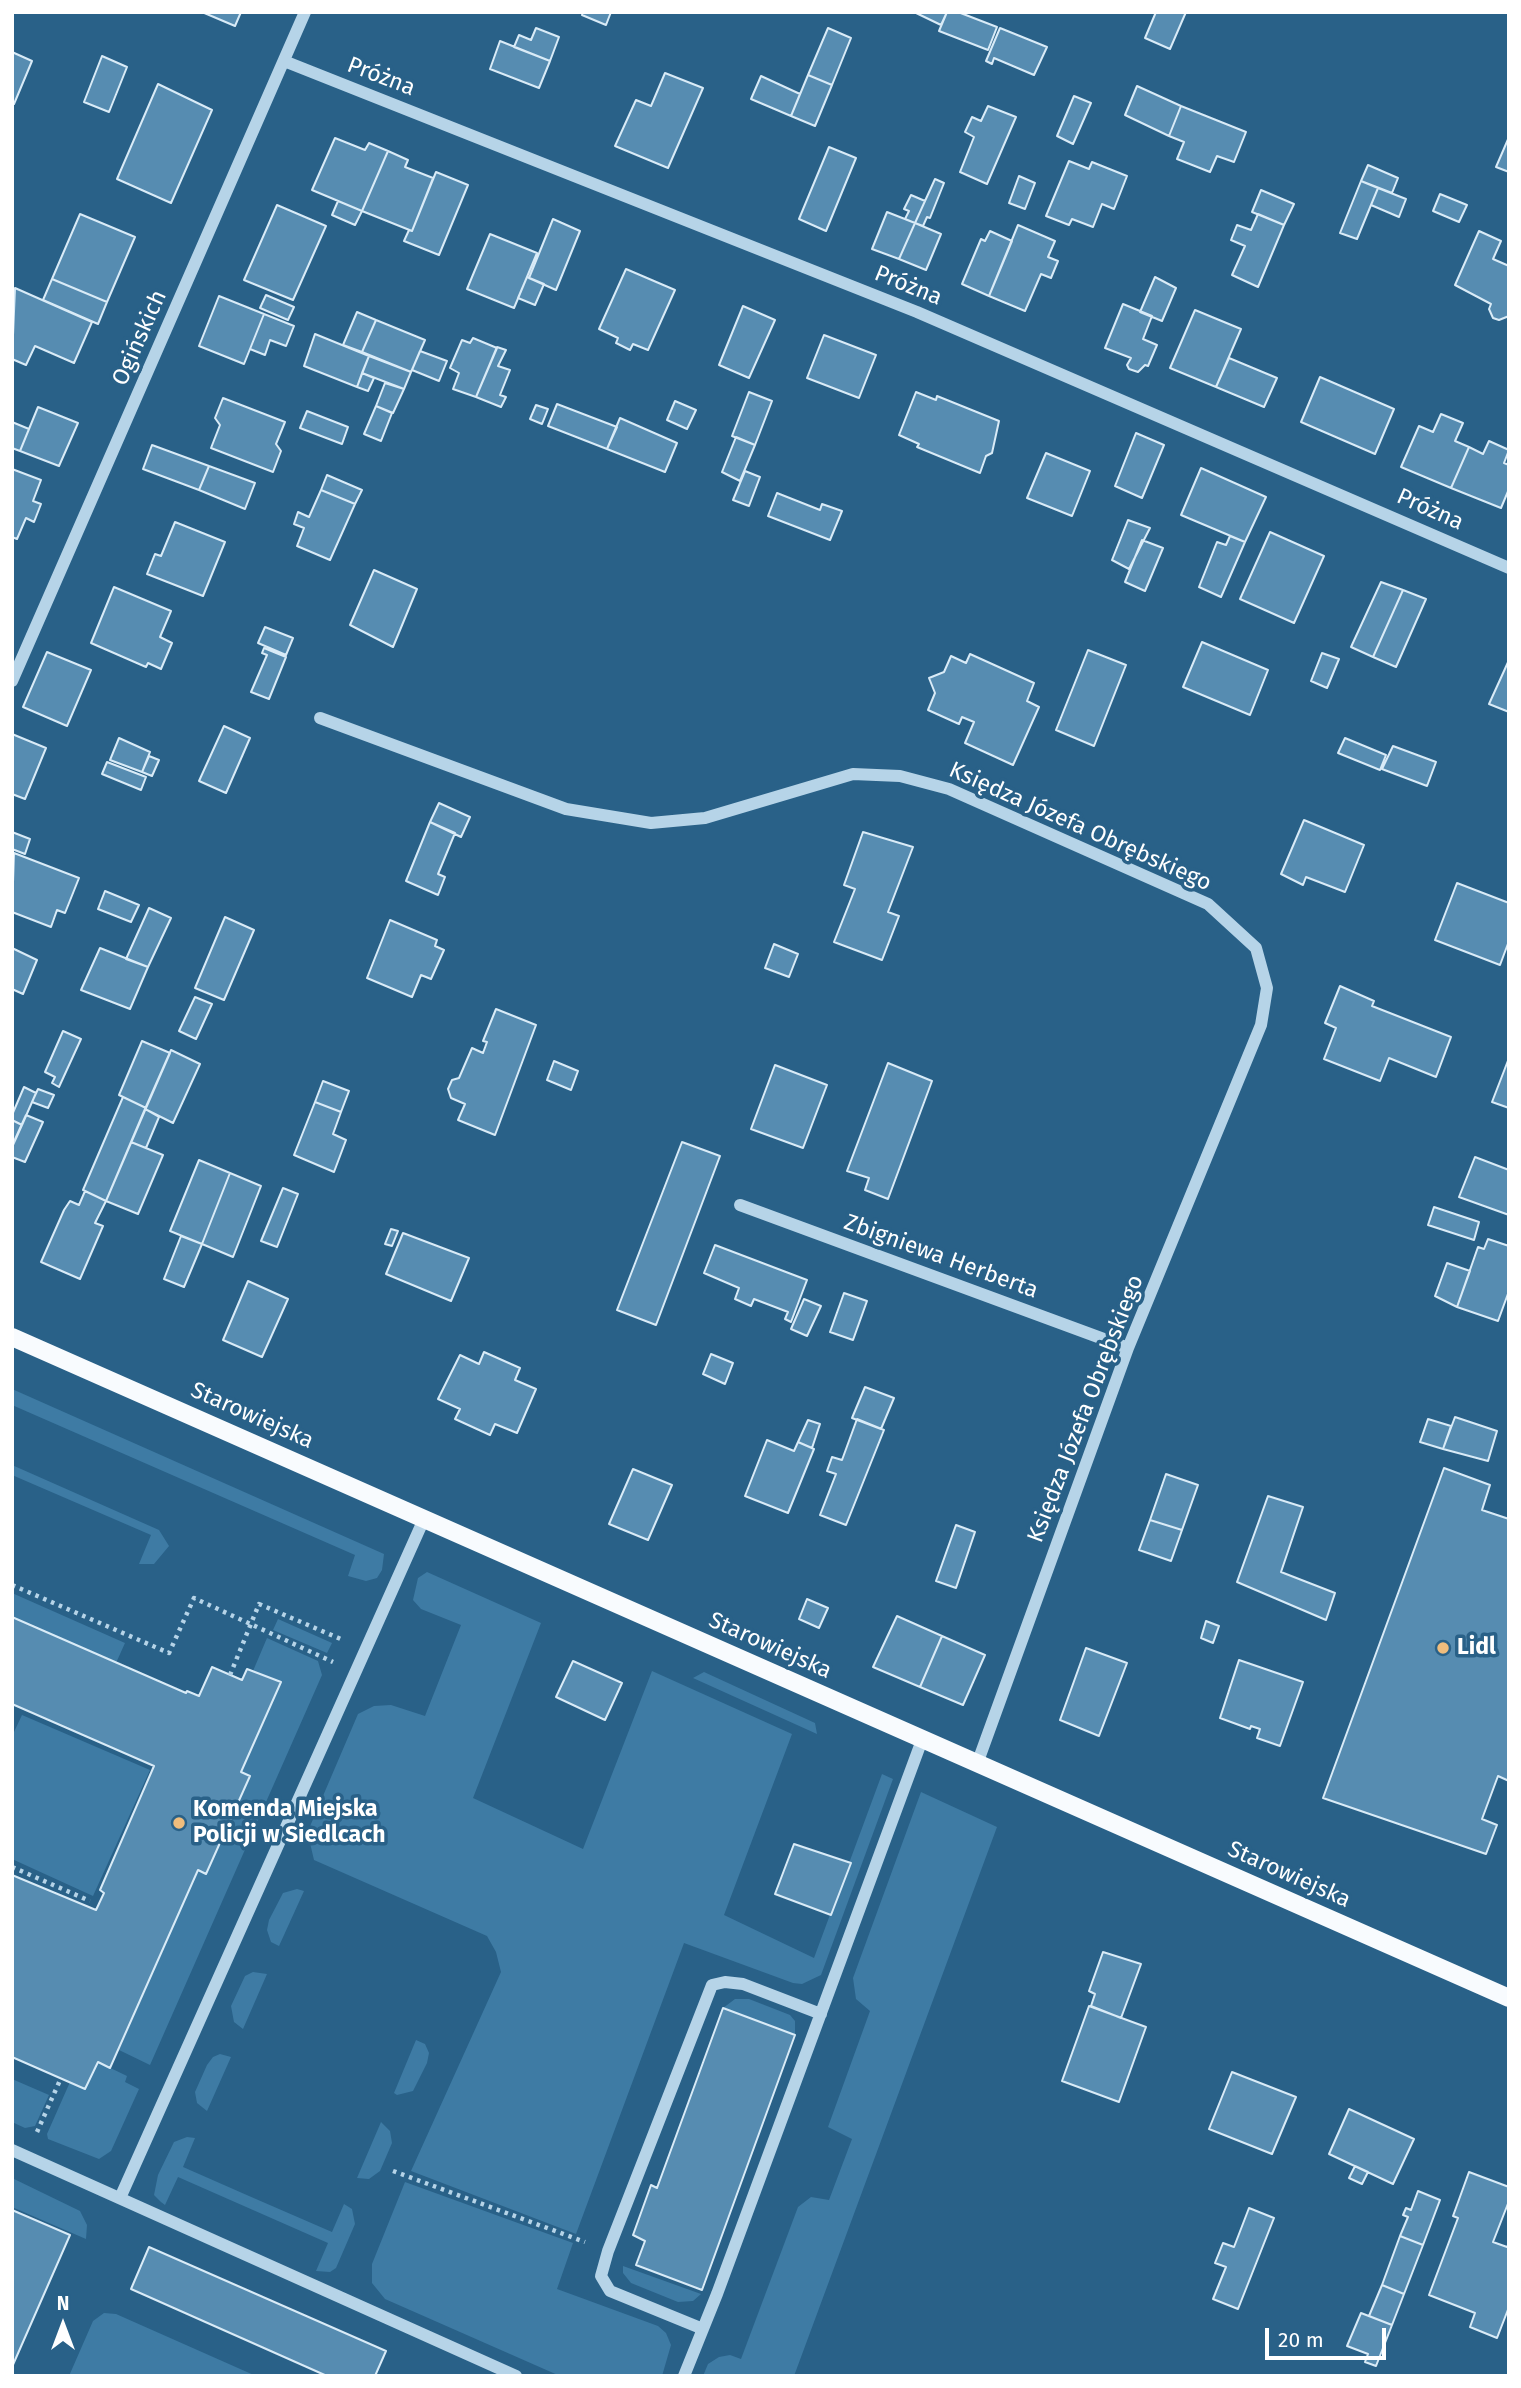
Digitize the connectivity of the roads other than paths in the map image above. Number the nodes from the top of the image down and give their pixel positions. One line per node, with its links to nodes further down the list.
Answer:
1 (305, 12): 2 (street, Ogińskich)
2 (284, 61): 3 (street, Próżna); 4 (street, Ogińskich)
3 (1509, 568)
4 (12, 681)
5 (320, 718): 8 (street, Księdza Józefa Obrębskiego)
6 (740, 1205): 8 (street, Zbigniewa Herberta)
7 (12, 1338): 9 (main road, Starowiejska)
8 (1128, 1348): 11 (street, Księdza Józefa Obrębskiego)
9 (424, 1519): 10 (main road, Starowiejska); 15 (street)
10 (922, 1740): 11 (main road, Starowiejska); 13 (street)
11 (977, 1764): 12 (main road, Starowiejska)
12 (1509, 1998)
13 (821, 2014): 16 (street); 16 (street)
14 (12, 2150): 15 (street)
15 (120, 2198): 17 (street)
16 (703, 2329): 18 (street)
17 (516, 2376)
18 (684, 2376)

